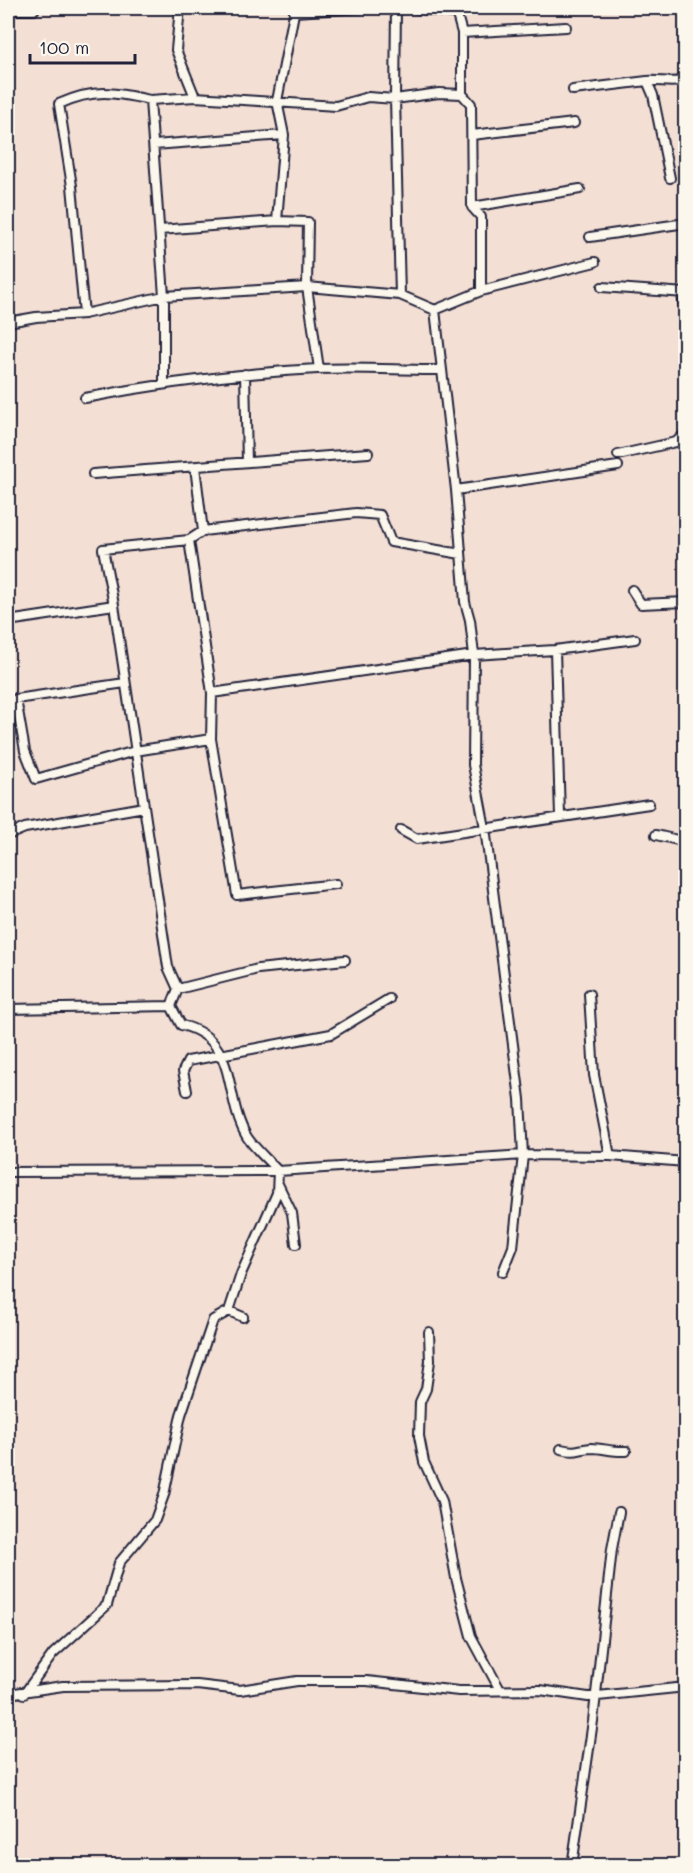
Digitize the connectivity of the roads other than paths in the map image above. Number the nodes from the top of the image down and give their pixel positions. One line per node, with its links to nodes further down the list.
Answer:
1 (34, 8): 6 (street)
2 (180, 8): 15 (street)
3 (362, 8): 7 (street)
4 (396, 8): 16 (street)
5 (413, 8): 8 (street)
6 (8, 10)
7 (294, 10): 18 (street)
8 (455, 10): 10 (street)
9 (566, 27): 10 (street)
10 (462, 33): 14 (street)
11 (686, 80): 12 (street)
12 (647, 81): 13 (street); 23 (street)
13 (573, 90)
14 (462, 94): 16 (street); 21 (street)
15 (195, 97): 17 (street); 18 (street)
16 (394, 99): 18 (street); 35 (street)
17 (150, 100): 22 (street); 38 (street)
18 (277, 101): 20 (street)
19 (574, 123): 21 (street)
20 (284, 135): 22 (street); 26 (street)
21 (472, 135): 25 (street)
22 (154, 145): 28 (street)
23 (670, 178)
24 (580, 189): 25 (street)
25 (472, 207): 33 (street)
26 (277, 221): 28 (street); 31 (street)
27 (686, 224): 29 (street)
28 (160, 230): 36 (street)
29 (591, 237)
30 (595, 262): 33 (street)
31 (307, 287): 35 (street); 36 (street); 41 (street)
32 (602, 287): 34 (street)
33 (480, 291): 37 (street)
34 (684, 293): 40 (street)
35 (400, 295): 37 (street)
36 (164, 296): 38 (street); 44 (street)
37 (435, 309): 42 (street)
38 (84, 314): 39 (street)
39 (8, 322)
40 (686, 323)
41 (319, 369): 42 (street); 43 (street)
42 (441, 370): 53 (street)
43 (245, 374): 44 (street); 49 (street)
44 (164, 382): 45 (street)
45 (86, 398)
46 (686, 433): 48 (street)
47 (368, 453): 49 (street)
48 (618, 455)
49 (247, 462): 51 (street)
50 (618, 466): 53 (street)
51 (195, 467): 52 (street); 54 (street)
52 (93, 474)
53 (456, 490): 56 (street)
54 (203, 531): 55 (street); 56 (street)
55 (189, 540): 59 (street); 65 (street)
56 (460, 554): 63 (street)
57 (632, 590): 58 (street)
58 (686, 602)
59 (114, 605): 60 (street); 64 (street)
60 (8, 621)
61 (635, 639): 62 (street)
62 (555, 650): 63 (street); 70 (street)
63 (474, 656): 65 (street); 71 (street)
64 (125, 682): 67 (street); 67 (street)
65 (212, 693): 66 (street)
66 (211, 739): 67 (street); 76 (street)
67 (135, 751): 69 (street)
68 (649, 804): 70 (street)
69 (144, 807): 74 (street); 78 (street)
70 (560, 816): 71 (street)
71 (485, 828): 72 (street); 85 (street)
72 (401, 830)
73 (656, 835): 75 (street)
74 (8, 836)
75 (686, 842)
76 (336, 884)
77 (345, 960): 78 (street)
78 (177, 989): 81 (street)
79 (589, 994): 86 (street)
80 (388, 999): 83 (street)
81 (171, 1006): 82 (street); 83 (street)
82 (8, 1009)
83 (223, 1055): 84 (street); 88 (street)
84 (187, 1091)
85 (523, 1155): 86 (street); 88 (street); 92 (street)
86 (610, 1156): 87 (street)
87 (686, 1162)
88 (278, 1171): 89 (street); 90 (street)
89 (8, 1172)
90 (278, 1183): 91 (street); 93 (street)
91 (297, 1244)
92 (502, 1272)
93 (229, 1311): 94 (street); 102 (street)
94 (243, 1317)
95 (429, 1332): 100 (street)
96 (561, 1449): 97 (street)
97 (626, 1451)
98 (619, 1512): 103 (street)
99 (686, 1687): 103 (street)
100 (499, 1688): 102 (street); 103 (street)
101 (8, 1694): 102 (street)
102 (24, 1694)
103 (596, 1697): 104 (street)
104 (572, 1866)

